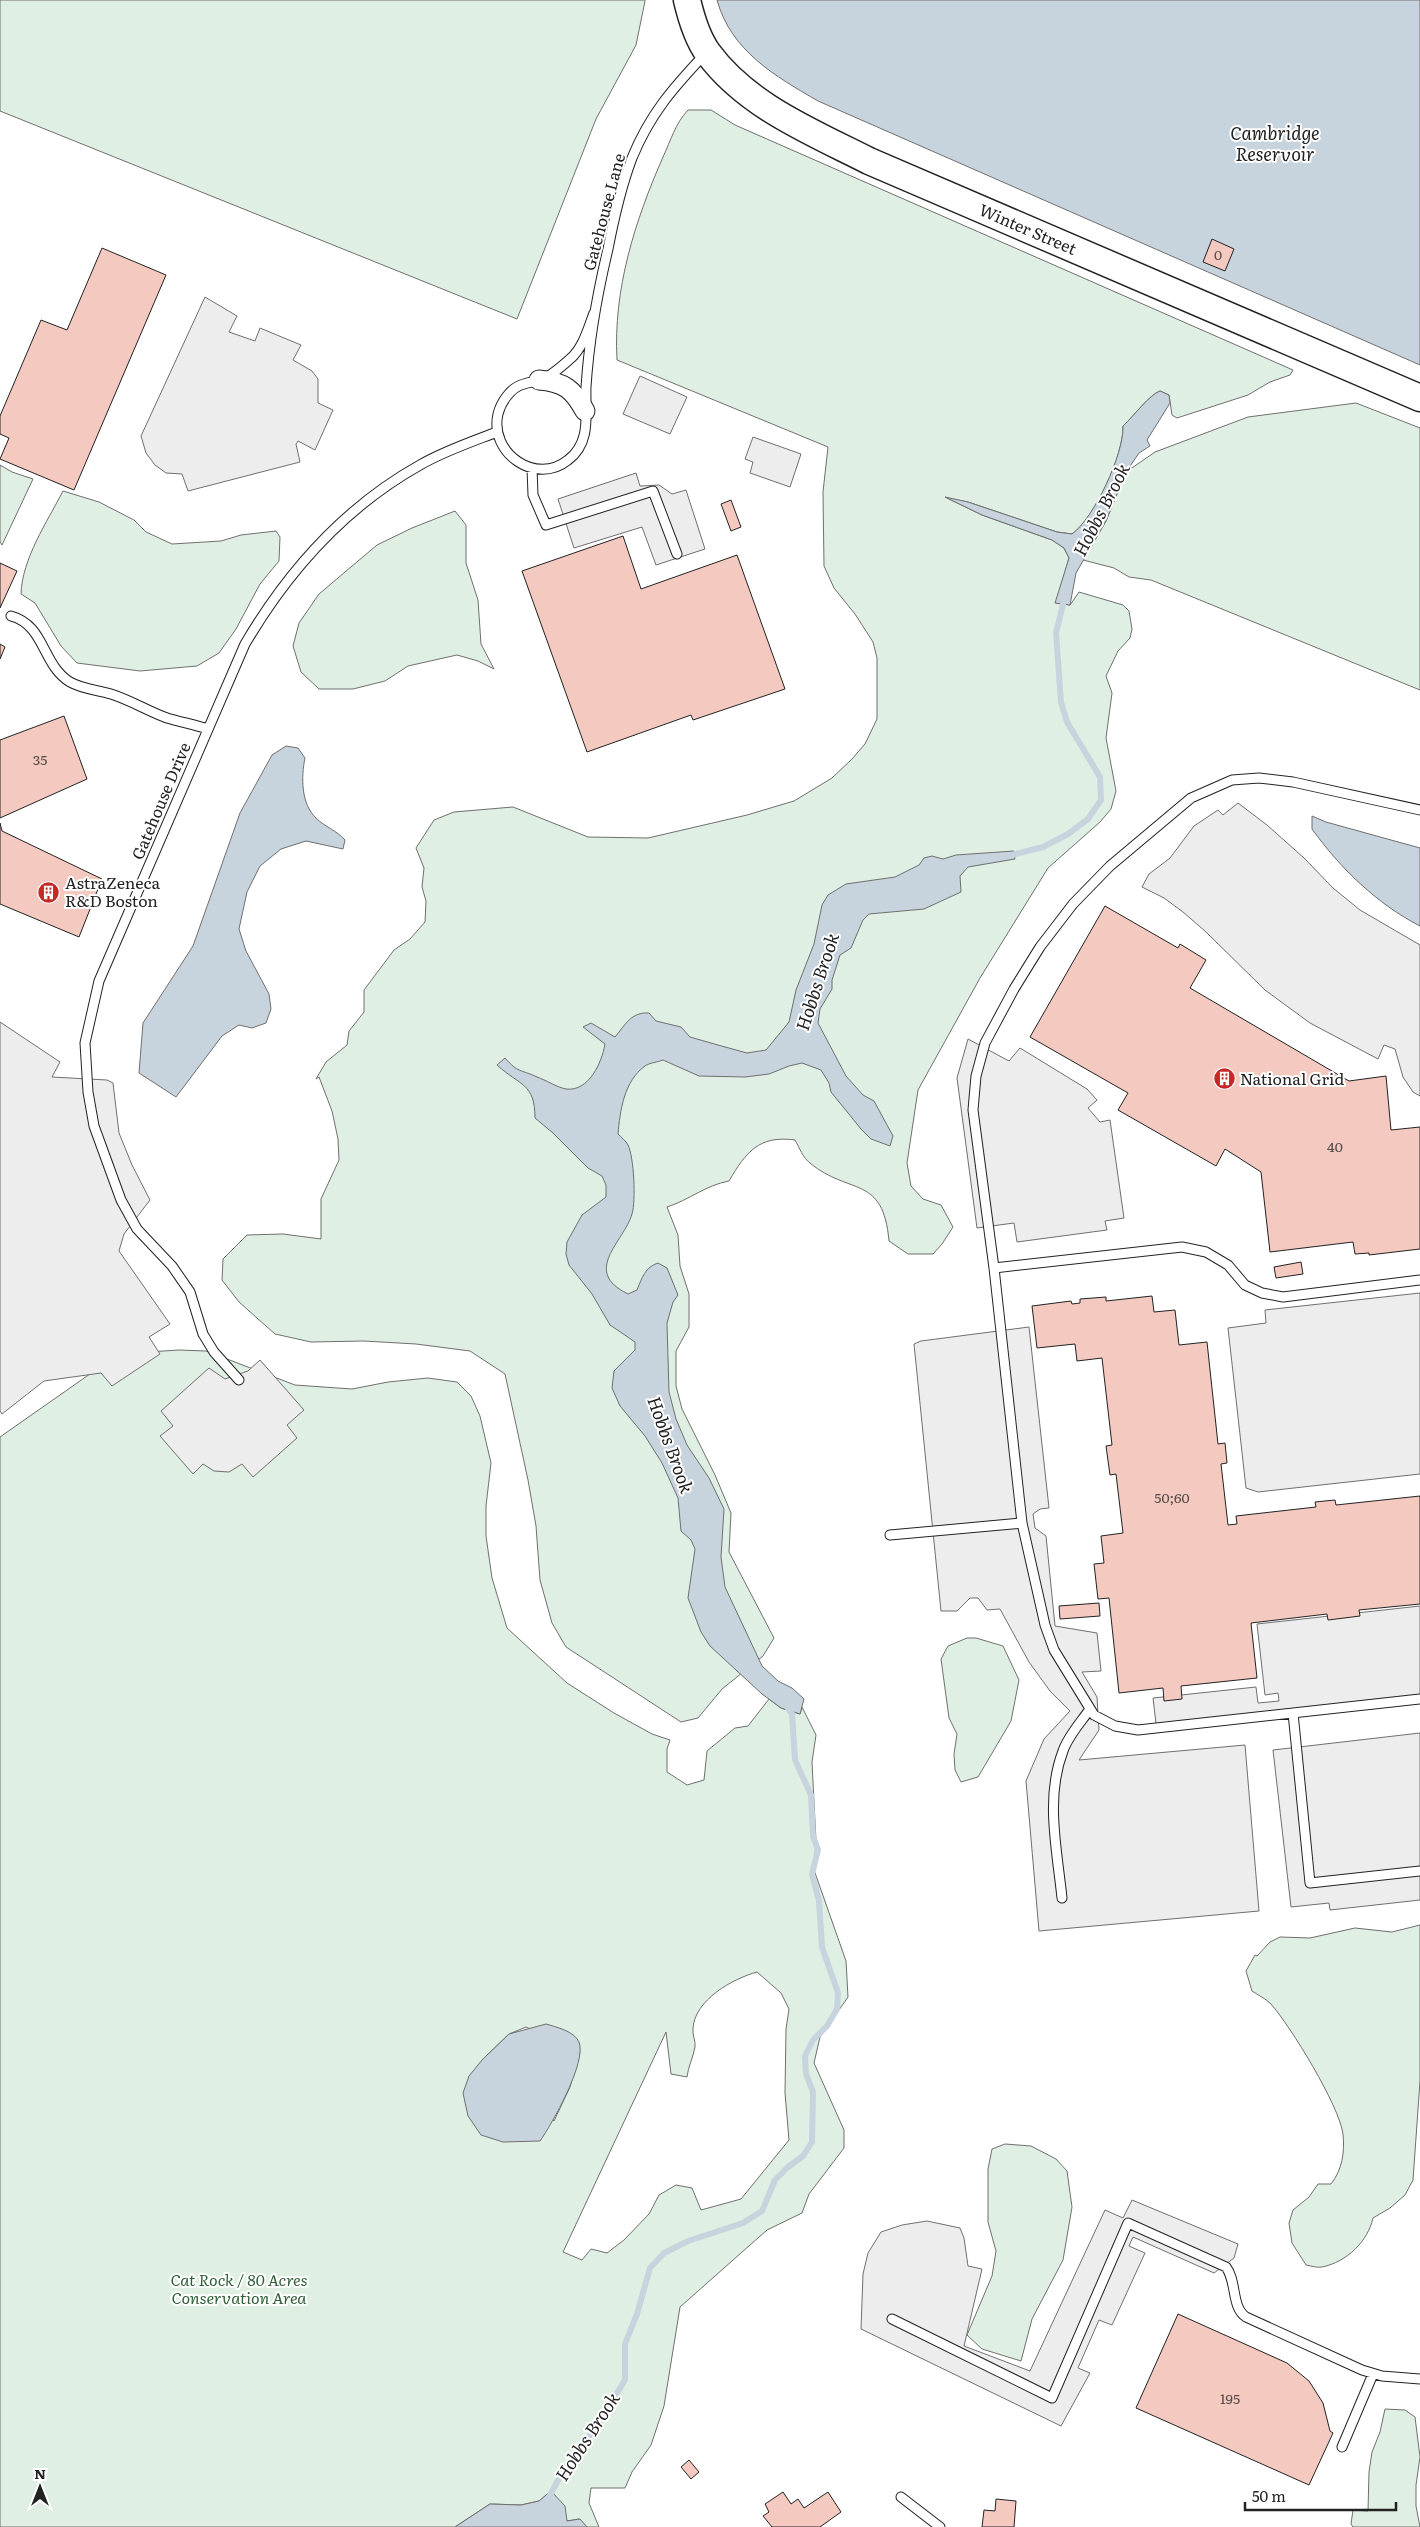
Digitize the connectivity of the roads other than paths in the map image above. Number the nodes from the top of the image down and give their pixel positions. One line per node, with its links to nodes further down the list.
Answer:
1 (686, 0): 2 (street, Winter Street)
2 (707, 52): 3 (lane, Gatehouse Lane); 5 (street, Winter Street)
3 (594, 313): 4 (lane, Gatehouse Lane); 6 (lane, Gatehouse Lane)
4 (539, 380): 6 (street); 7 (lane, Gatehouse Lane)
5 (1420, 398)
6 (585, 411): 8 (lane, Gatehouse Lane)
7 (497, 432): 8 (lane); 11 (lane, Gatehouse Drive)
8 (532, 468): 9 (lane)
9 (677, 554)
10 (11, 616): 11 (lane)
11 (208, 729): 15 (lane, Gatehouse Drive)
12 (1420, 810): 13 (lane)
13 (994, 1268): 14 (lane); 16 (lane)
14 (1420, 1280)
15 (239, 1380)
16 (1022, 1523): 17 (lane); 19 (lane)
17 (890, 1535)
18 (1420, 1699): 20 (lane)
19 (1090, 1709): 20 (lane); 22 (lane)
20 (1293, 1713): 21 (lane)
21 (1420, 1870)
22 (1062, 1898)
23 (892, 2319): 24 (lane)
24 (1373, 2374): 25 (lane); 26 (lane)
25 (1420, 2380)
26 (1342, 2447)
27 (901, 2497): 28 (lane)
28 (940, 2527)

